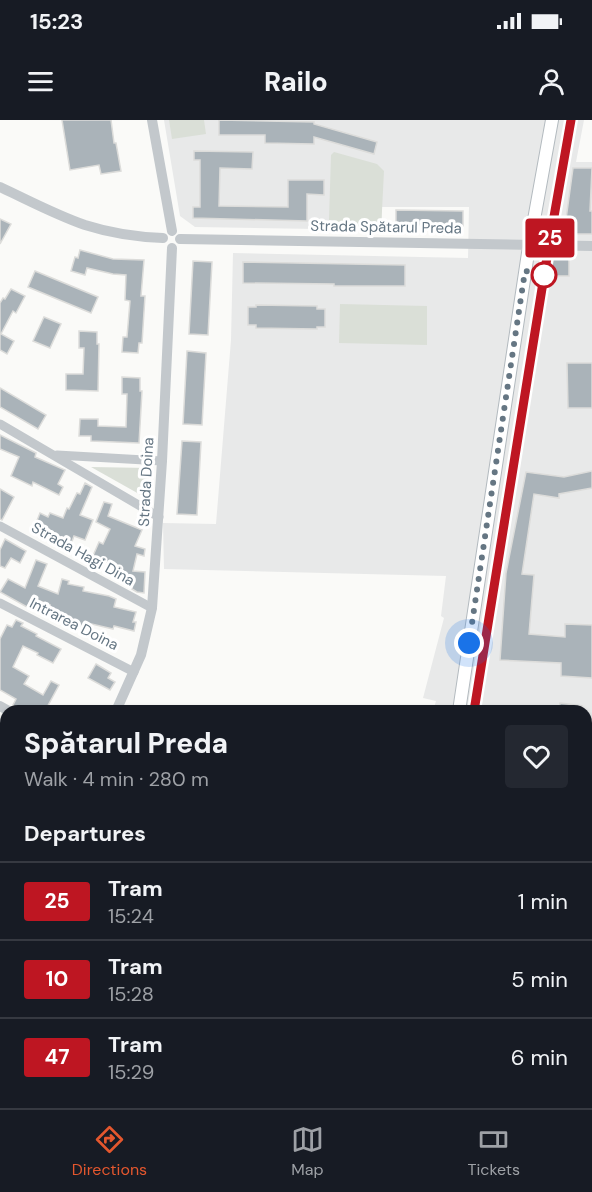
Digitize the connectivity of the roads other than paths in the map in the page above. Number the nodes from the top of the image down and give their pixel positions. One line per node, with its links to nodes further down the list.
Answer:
1 (152, 120): 4 (street)
2 (552, 120): 5 (main road)
3 (0, 188): 4 (street, Strada Spătarul Preda)
4 (172, 236): 5 (street, Strada Spătarul Preda); 9 (street, Strada Doina)
5 (530, 244): 6 (street, Strada Spătarul Preda); 16 (main road)
6 (592, 246)
7 (0, 424): 8 (street)
8 (54, 455): 9 (street); 10 (street)
9 (162, 461): 10 (street, Strada Doina)
10 (159, 516): 13 (street, Strada Doina)
11 (0, 526): 13 (street, Strada Hagi Dina)
12 (0, 603): 14 (street, Intrarea Doina)
13 (152, 608): 14 (street, Strada Doina)
14 (134, 672): 15 (street, Strada Doina)
15 (119, 705)
16 (460, 705)

